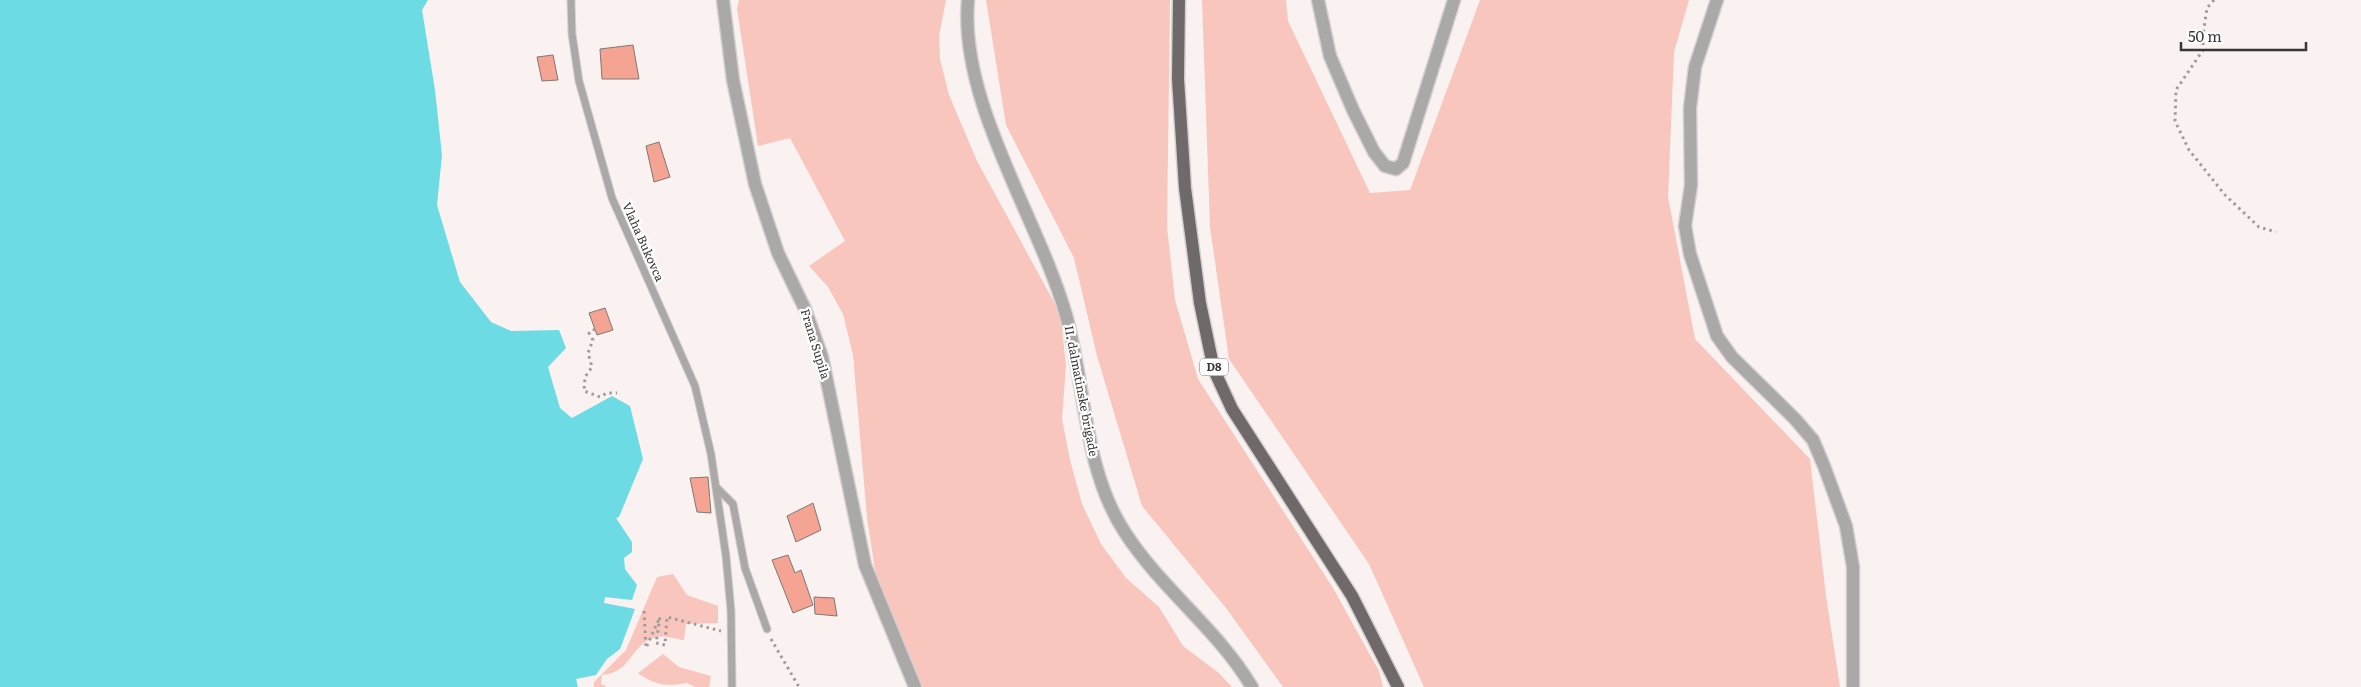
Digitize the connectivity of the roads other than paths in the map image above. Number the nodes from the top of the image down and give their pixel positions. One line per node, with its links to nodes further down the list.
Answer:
1 (571, 0): 8 (lane, Vlaha Bukovca)
2 (723, 0): 11 (street, Frana Supila)
3 (968, 0): 12 (street, II. dalmatinske brigade)
4 (1179, 0): 13 (main road, D8)
5 (1318, 0): 6 (street)
6 (1454, 0)
7 (1718, 0): 14 (street)
8 (716, 487): 9 (lane); 10 (lane, Vlaha Bukovca)
9 (767, 629)
10 (732, 687)
11 (915, 687)
12 (1252, 687)
13 (1398, 687)
14 (1853, 687)

